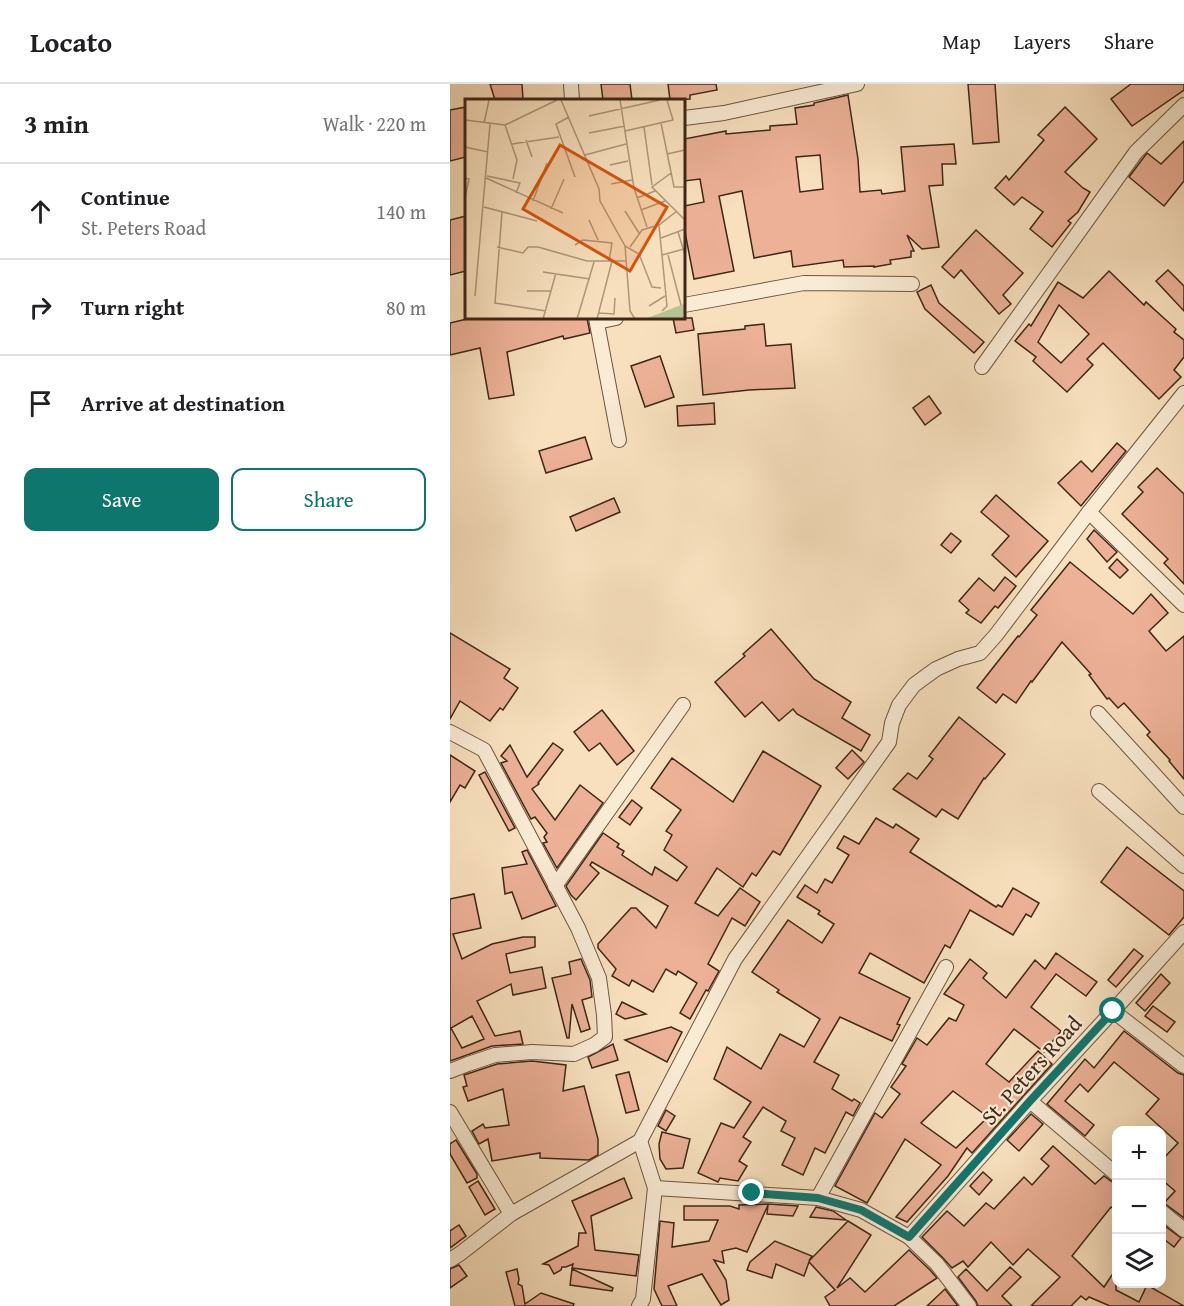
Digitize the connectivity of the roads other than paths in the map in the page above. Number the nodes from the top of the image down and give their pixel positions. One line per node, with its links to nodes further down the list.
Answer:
1 (571, 84): 3 (street)
2 (857, 84): 5 (street)
3 (572, 99)
4 (1184, 105): 9 (street)
5 (686, 118)
6 (912, 284): 7 (street)
7 (686, 305)
8 (596, 320): 11 (street)
9 (982, 366)
10 (1184, 393): 12 (street)
11 (619, 440)
12 (1089, 512): 13 (street); 28 (street)
13 (1184, 605)
14 (683, 705): 20 (street)
15 (1098, 713): 18 (street)
16 (450, 732): 20 (street)
17 (1099, 791): 19 (street)
18 (1184, 807)
19 (1184, 866)
20 (555, 886): 25 (street)
21 (1184, 932): 23 (street, St. Peters Road)
22 (946, 967): 31 (street)
23 (1113, 1011): 24 (street); 26 (street, St. Peters Road)
24 (1184, 1066)
25 (450, 1071)
26 (1030, 1101): 29 (street); 35 (street, St. Peters Road)
27 (450, 1112): 32 (street)
28 (640, 1141): 30 (street); 32 (street)
29 (1112, 1171)
30 (655, 1188): 31 (street); 37 (street)
31 (818, 1198): 35 (street)
32 (511, 1214): 36 (street)
33 (1166, 1216): 34 (street)
34 (1184, 1230)
35 (909, 1237): 38 (street)
36 (450, 1260)
37 (643, 1304)
38 (969, 1306)

